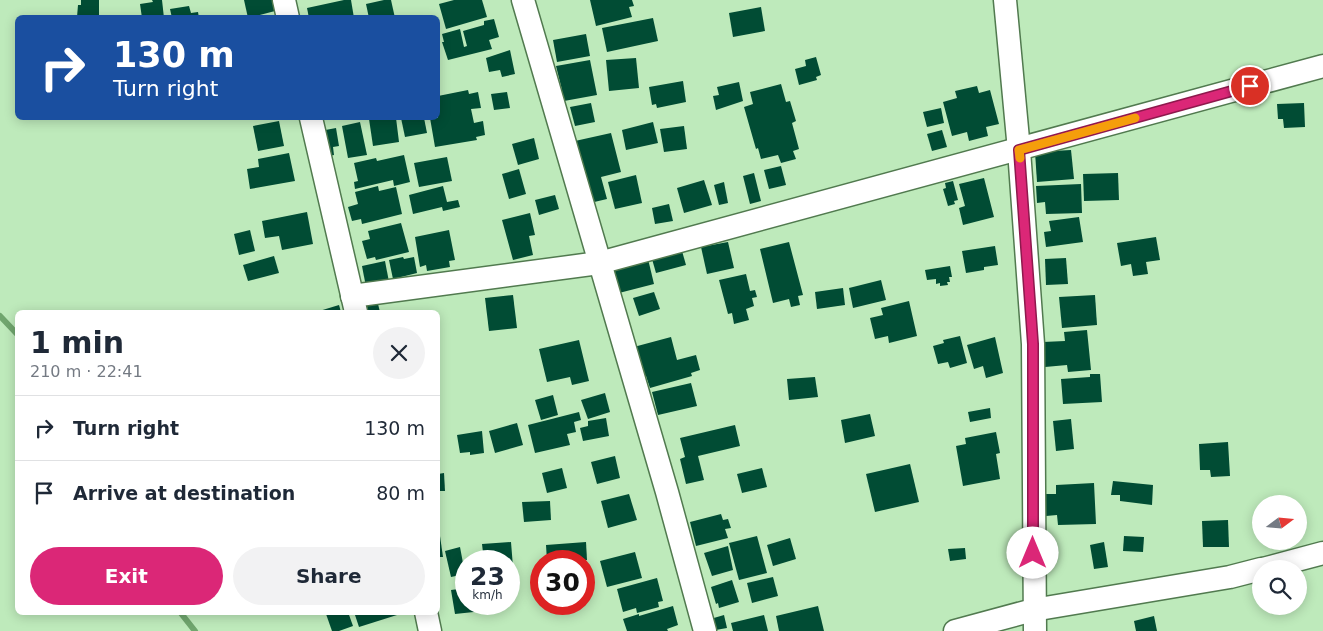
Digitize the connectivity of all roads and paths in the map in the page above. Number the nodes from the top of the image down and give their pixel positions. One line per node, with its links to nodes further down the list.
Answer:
1 (284, 0): 4 (street)
2 (523, 0): 8 (street)
3 (1005, 0): 7 (street)
4 (287, 15)
5 (1323, 66): 7 (street)
6 (311, 120): 9 (street)
7 (1019, 150): 8 (street); 14 (street)
8 (599, 263): 9 (street); 16 (street)
9 (354, 304)
10 (1323, 553): 11 (street)
11 (1296, 560)
12 (1252, 572): 14 (street)
13 (427, 615): 15 (street)
14 (1034, 621): 17 (street)
15 (430, 631)
16 (705, 631)
17 (955, 631)

